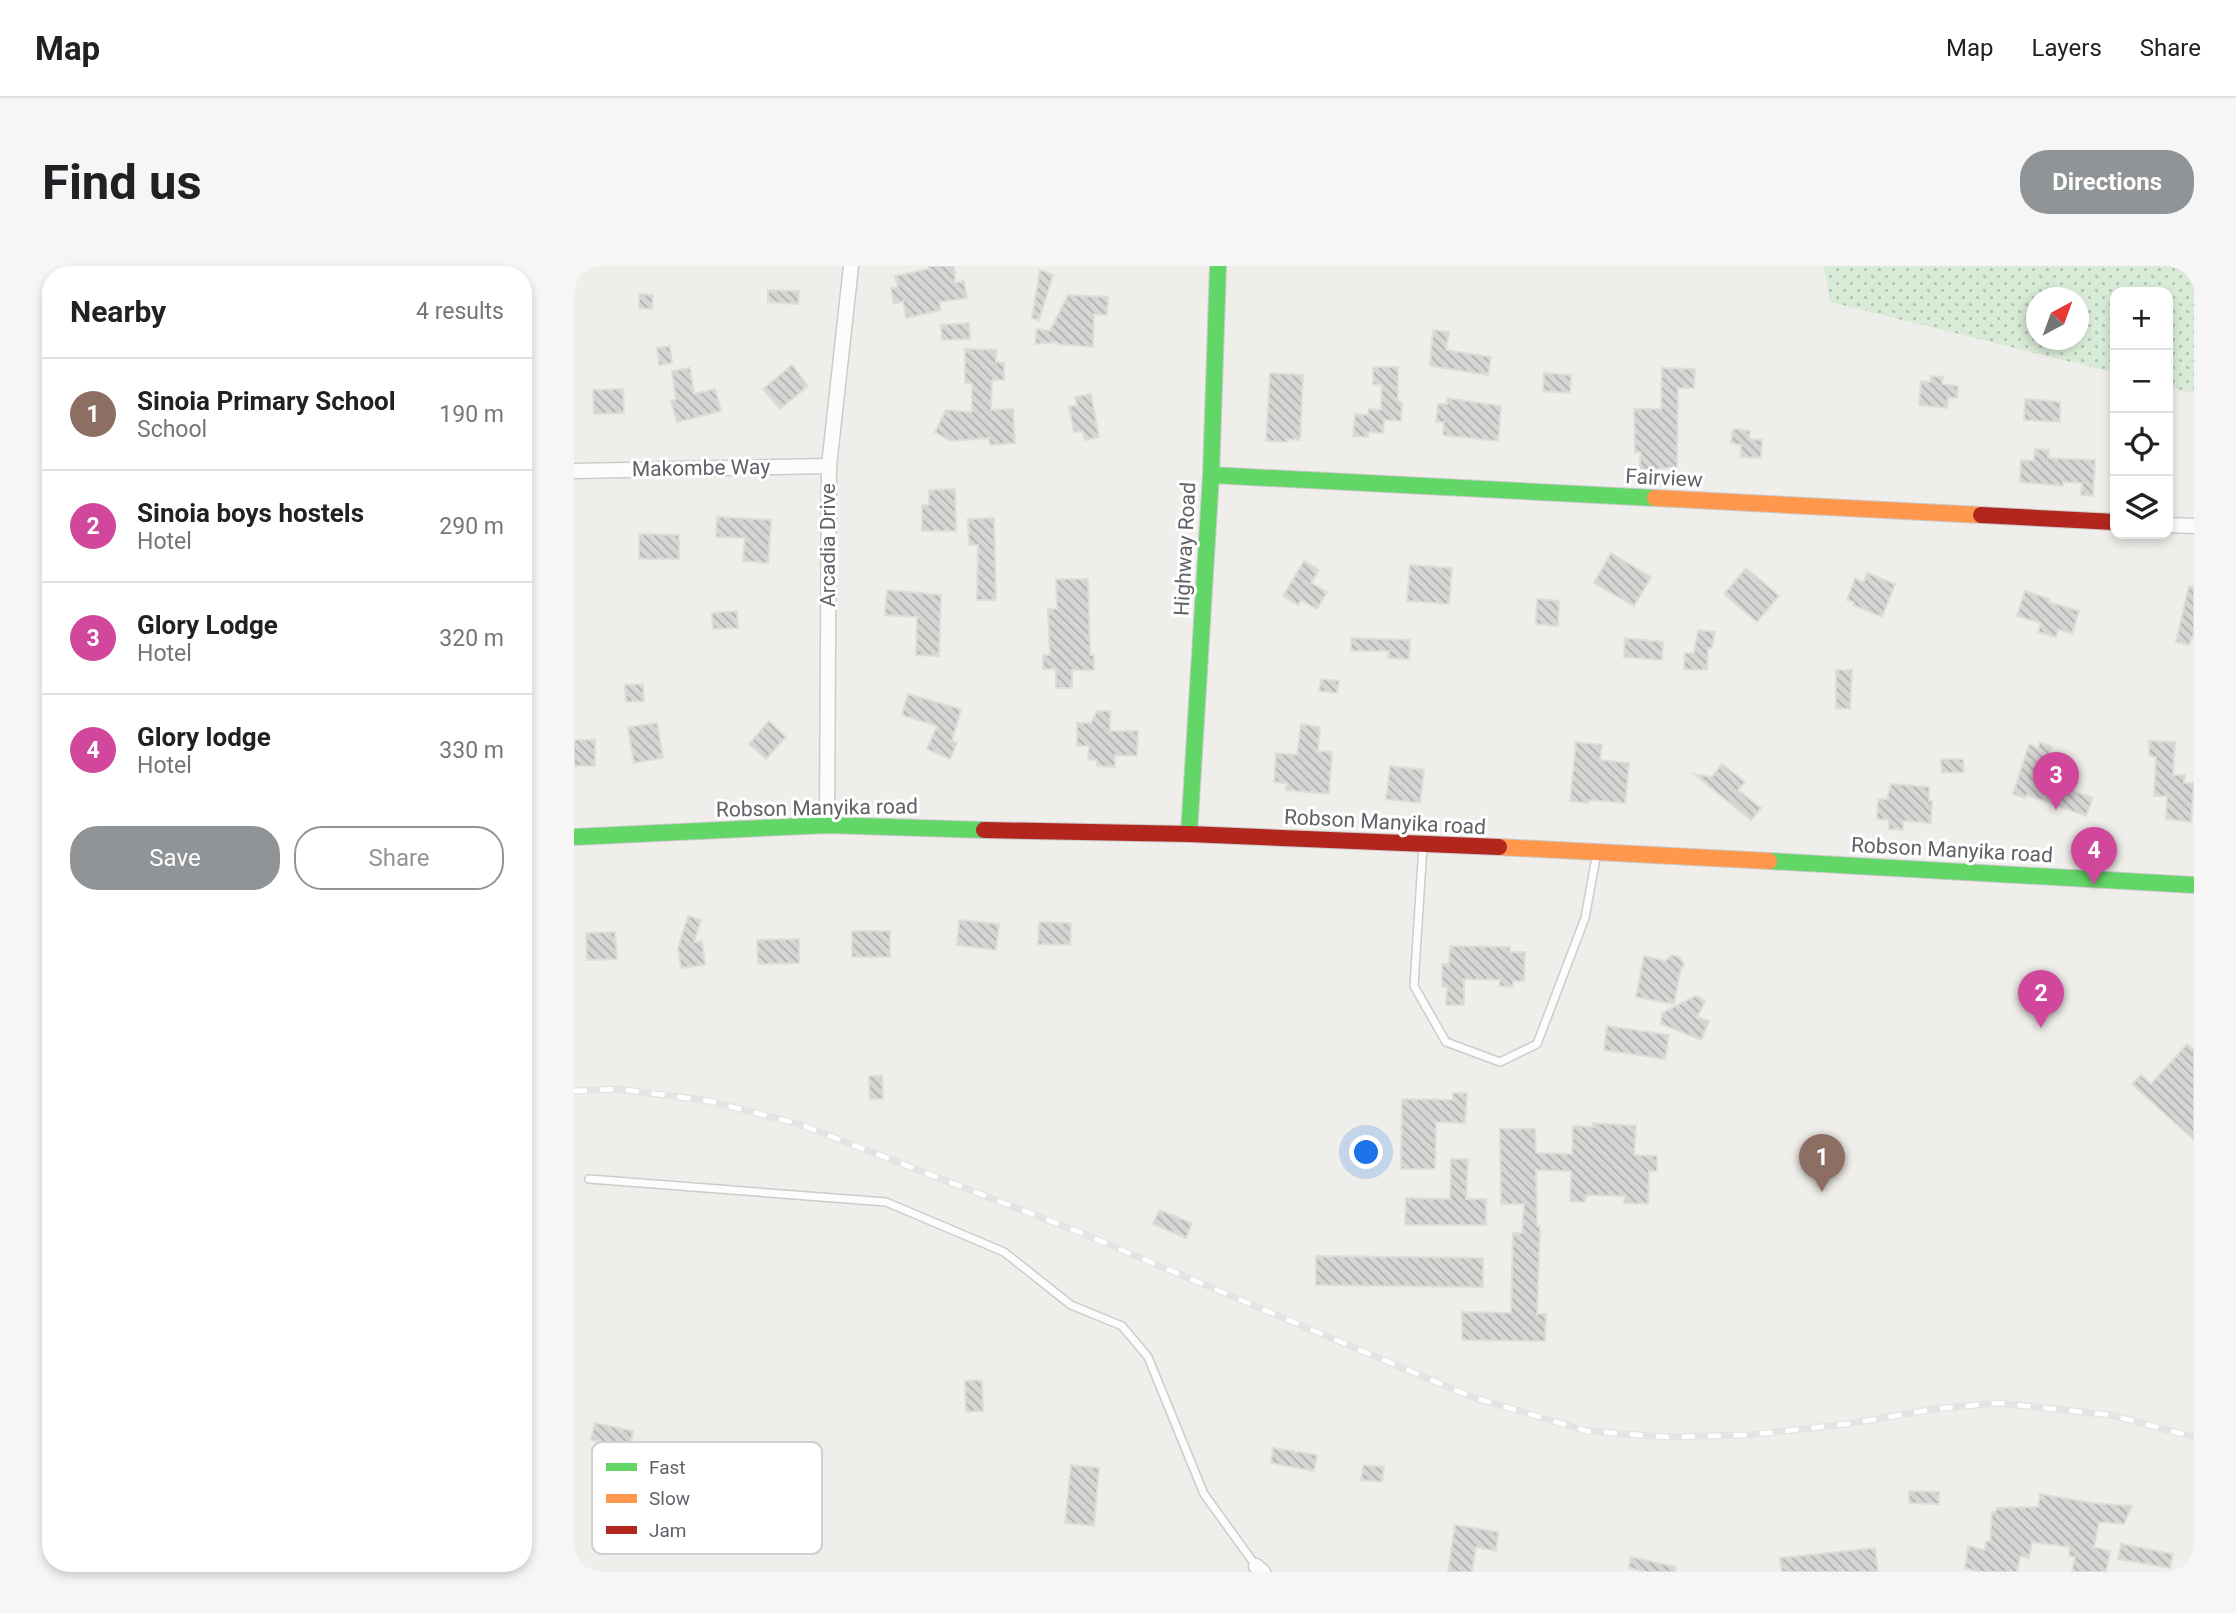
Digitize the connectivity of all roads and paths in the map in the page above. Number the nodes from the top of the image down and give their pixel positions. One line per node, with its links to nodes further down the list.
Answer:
1 (851, 266): 3 (street, Arcadia Drive)
2 (1218, 266): 5 (street, Highway Road)
3 (829, 466): 4 (street, Makombe Way); 9 (street, Arcadia Drive)
4 (574, 471)
5 (1211, 475): 6 (street, Fairview); 10 (street, Highway Road)
6 (2110, 522)
7 (2173, 525): 8 (street)
8 (2194, 526)
9 (827, 825): 10 (street, Robson Manyika road); 11 (street, Robson Manyika road)
10 (1189, 834): 12 (street, Robson Manyika road)
11 (574, 836)
12 (1423, 845): 13 (street, Robson Manyika road); 13 (lane)
13 (1597, 851): 14 (street, Robson Manyika road)
14 (2194, 885)
15 (589, 1180): 16 (lane)
16 (1260, 1569)

